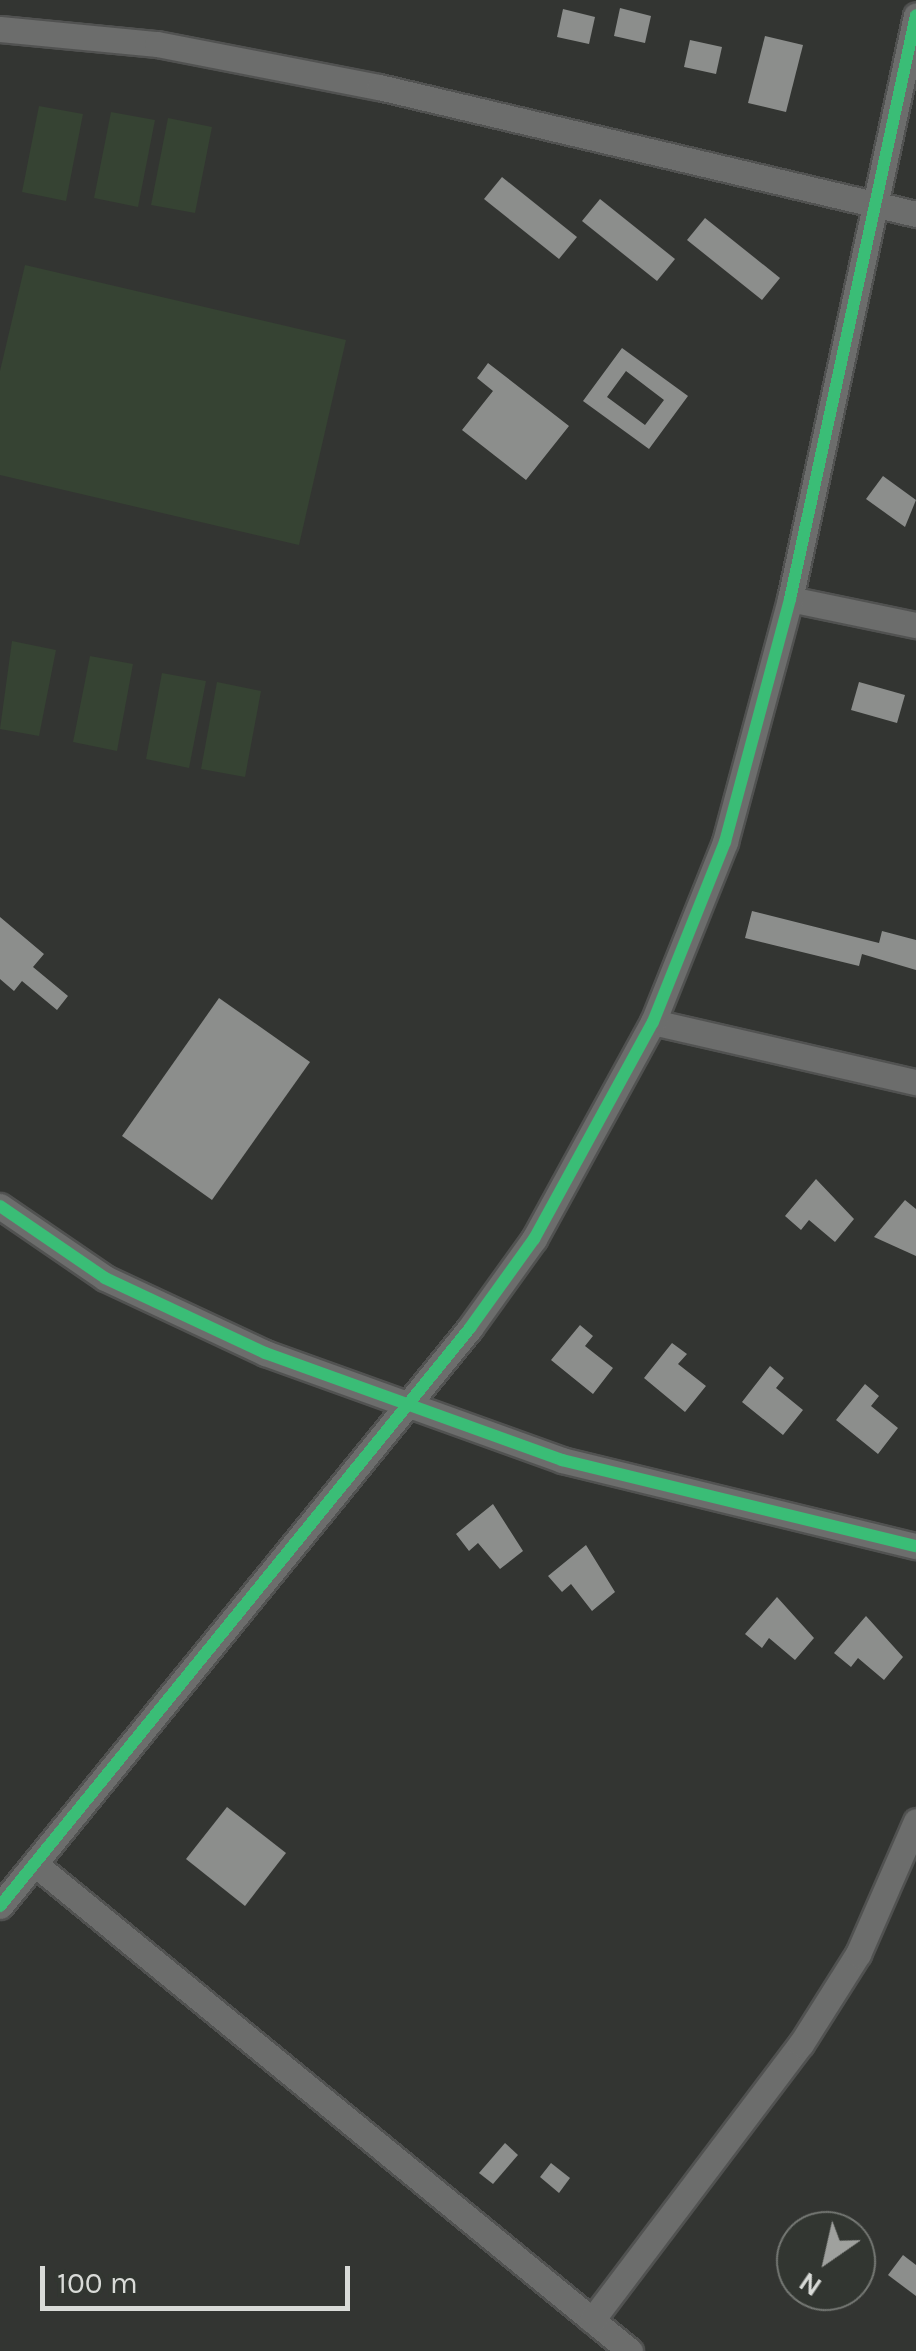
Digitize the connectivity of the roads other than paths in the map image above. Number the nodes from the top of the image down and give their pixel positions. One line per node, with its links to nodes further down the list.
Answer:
1 (916, 15): 3 (street)
2 (0, 29): 3 (street)
3 (877, 205): 4 (street); 5 (street)
4 (916, 214)
5 (790, 599): 6 (street); 7 (street)
6 (916, 625)
7 (653, 1022): 8 (street); 10 (street)
8 (916, 1082)
9 (0, 1206): 10 (street)
10 (408, 1404): 11 (street); 13 (street)
11 (916, 1546)
12 (916, 1821): 15 (street)
13 (35, 1864): 14 (street); 15 (street)
14 (0, 1906)
15 (592, 2320): 16 (street)
16 (630, 2351)

